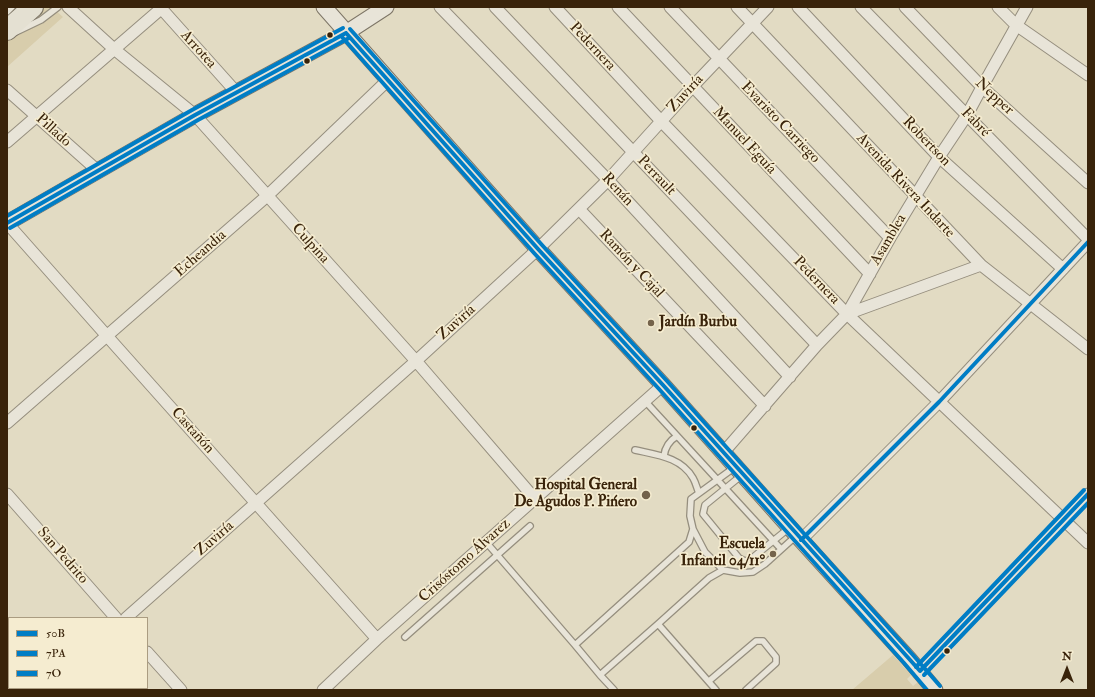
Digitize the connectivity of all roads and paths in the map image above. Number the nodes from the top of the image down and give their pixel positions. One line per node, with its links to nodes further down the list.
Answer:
1 (12, 7): 20 (lane)
2 (33, 7): 23 (highway)
3 (58, 7): 25 (lane)
4 (68, 7): 26 (street, Culpina)
5 (324, 7): 24 (main road)
6 (386, 7): 24 (main road)
7 (440, 7): 42 (street, Renán)
8 (495, 7): 39 (street, Perrault)
9 (555, 7): 37 (street, Pedernera)
10 (618, 7): 30 (street, Manuel Eguía)
11 (670, 7): 27 (street, Evaristo Carriego)
12 (737, 7): 21 (street, Avenida Rivera Indarte)
13 (768, 7): 21 (street, Zuviría)
14 (798, 7): 40 (street, Robertson)
15 (861, 7): 36 (street, Fabré)
16 (905, 7): 31 (street, Nepper)
17 (998, 7): 22 (street)
18 (1027, 7): 22 (street, Asamblea)
19 (161, 8): 26 (street); 33 (street, Arrotea)
20 (7, 12)
21 (752, 23): 27 (street, Zuviría); 45 (street, Avenida Rivera Indarte)
22 (1016, 25): 28 (street); 31 (street, Asamblea)
23 (7, 30)
24 (346, 33): 29 (main road); 33 (main road)
25 (7, 36)
26 (114, 49): 34 (street, Culpina); 35 (street)
27 (718, 58): 30 (street, Zuviría); 48 (street, Evaristo Carriego)
28 (1088, 75)
29 (388, 80): 44 (street, Echeandia); 51 (main road)
30 (693, 86): 37 (street, Zuviría); 54 (street, Manuel Eguía)
31 (982, 87): 36 (street, Asamblea); 43 (street, Nepper)
32 (7, 90): 35 (street, Pillado)
33 (237, 93): 34 (main road)
34 (195, 115): 41 (main road); 44 (street, Culpina)
35 (36, 116): 38 (street); 41 (street, Pillado)
36 (967, 116): 40 (street, Asamblea); 49 (street, Fabré)
37 (661, 121): 39 (street, Zuviría); 56 (street, Pedernera)
38 (7, 142)
39 (634, 153): 42 (street, Zuviría); 58 (street, Perrault)
40 (939, 157): 45 (street, Asamblea); 53 (street, Robertson)
41 (98, 171): 47 (main road)
42 (608, 180): 46 (street, Zuviría); 61 (street, Renán)
43 (1088, 183)
44 (267, 196): 57 (street, Echeandia); 60 (street, Culpina)
45 (915, 197): 48 (street, Asamblea); 52 (street, Avenida Rivera Indarte)
46 (579, 209): 51 (street, Zuviría); 65 (street, Ramón y Cajal)
47 (7, 223): 57 (street, Castañón)
48 (890, 238): 54 (street, Asamblea)
49 (1088, 239)
50 (1086, 249): 53 (street)
51 (538, 250): 60 (street, Zuviría); 62 (main road)
52 (981, 265): 55 (street, Avenida Rivera Indarte); 56 (street)
53 (1063, 269): 55 (street)
54 (870, 274): 56 (street, Asamblea)
55 (1030, 304): 59 (street, Avenida Rivera Indarte); 64 (street)
56 (847, 314): 58 (street, Asamblea); 64 (street, Pedernera)
57 (106, 336): 66 (street, Echeandia); 78 (street, Castañón)
58 (817, 345): 61 (street, Asamblea)
59 (1088, 349)
60 (416, 361): 77 (street, Culpina); 78 (street, Zuviría)
61 (790, 377): 65 (street, Asamblea)
62 (663, 386): 63 (street, Crisóstomo Álvarez); 69 (main road)
63 (645, 401): 67 (lane); 77 (street, Crisóstomo Álvarez)
64 (939, 402): 79 (street, Pedernera); 82 (street)
65 (765, 406): 69 (street, Asamblea)
66 (7, 423)
67 (677, 436): 70 (lane); 72 (lane)
68 (635, 450): 70 (lane)
69 (723, 453): 71 (main road)
70 (664, 456): 74 (lane)
71 (739, 471): 72 (lane); 73 (lane); 82 (main road)
72 (717, 480): 73 (lane); 74 (lane)
73 (725, 489): 84 (lane); 84 (lane)
74 (699, 493): 81 (lane)
75 (7, 494): 89 (street, San Pedrito)
76 (1088, 494): 79 (street)
77 (535, 499): 83 (street, Crisóstomo Álvarez)
78 (256, 503): 90 (street, Zuviría); 93 (street, Castañón)
79 (1063, 520): 85 (street, Pedernera); 96 (street)
80 (530, 526): 87 (lane)
81 (693, 529): 88 (lane); 94 (lane)
82 (796, 534): 84 (lane); 86 (lane); 96 (main road)
83 (486, 542): 87 (lane); 93 (street, Crisóstomo Álvarez)
84 (773, 542): 86 (lane)
85 (1088, 544)
86 (781, 549): 88 (lane)
87 (497, 556): 92 (lane); 94 (lane)
88 (724, 570): 91 (lane)
89 (115, 617)
90 (127, 617)
91 (658, 624): 97 (lane); 98 (lane)
92 (404, 637)
93 (377, 639): 100 (street, Crisóstomo Álvarez)
94 (575, 645): 97 (lane)
95 (148, 653): 99 (street)
96 (920, 671): 104 (main road)
97 (600, 675): 101 (lane)
98 (709, 681): 102 (lane); 103 (lane)
99 (181, 690)
100 (323, 690)
101 (614, 690)
102 (716, 690)
103 (746, 690)
104 (935, 690)

